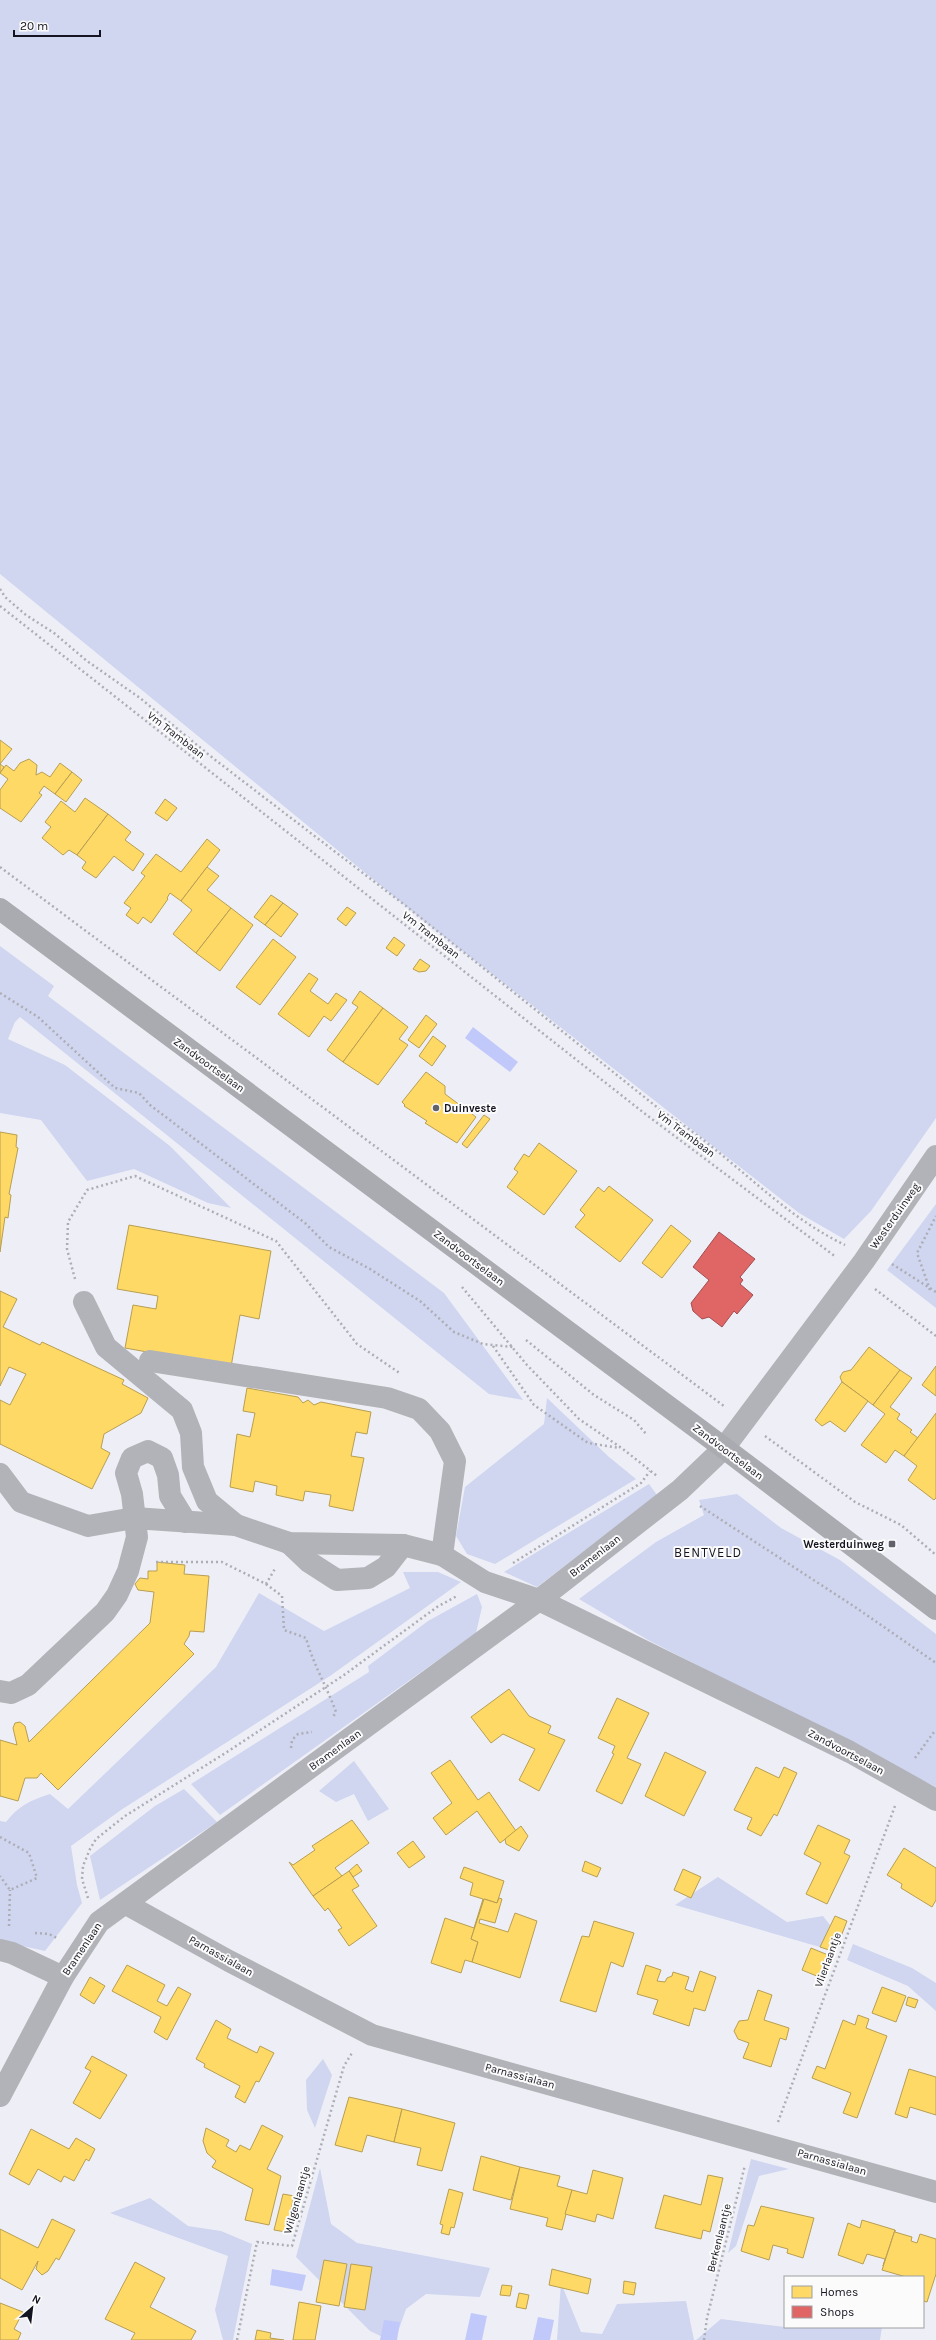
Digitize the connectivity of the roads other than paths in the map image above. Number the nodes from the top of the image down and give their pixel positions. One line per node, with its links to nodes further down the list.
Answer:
1 (0, 910): 5 (main road, Zandvoortselaan)
2 (936, 1156): 5 (street, Westerduinweg)
3 (84, 1302): 9 (street)
4 (150, 1362): 12 (street)
5 (724, 1448): 13 (street, Bramenlaan); 14 (main road, Zandvoortselaan)
6 (0, 1474): 7 (street)
7 (134, 1518): 8 (street); 8 (street); 15 (street)
8 (186, 1522): 9 (street)
9 (236, 1525): 10 (street)
10 (289, 1543): 11 (street, Zandvoortselaan); 11 (street)
11 (403, 1544): 12 (street, Zandvoortselaan)
12 (442, 1555): 13 (street, Zandvoortselaan)
13 (539, 1600): 16 (street, Zandvoortselaan); 17 (street, Bramenlaan)
14 (936, 1610)
15 (0, 1691)
16 (936, 1800)
17 (126, 1904): 19 (street, Bramenlaan); 21 (street, Parnassialaan)
18 (4, 1941): 19 (street)
19 (63, 1977): 20 (street, Bramenlaan)
20 (0, 2096)
21 (936, 2192)

